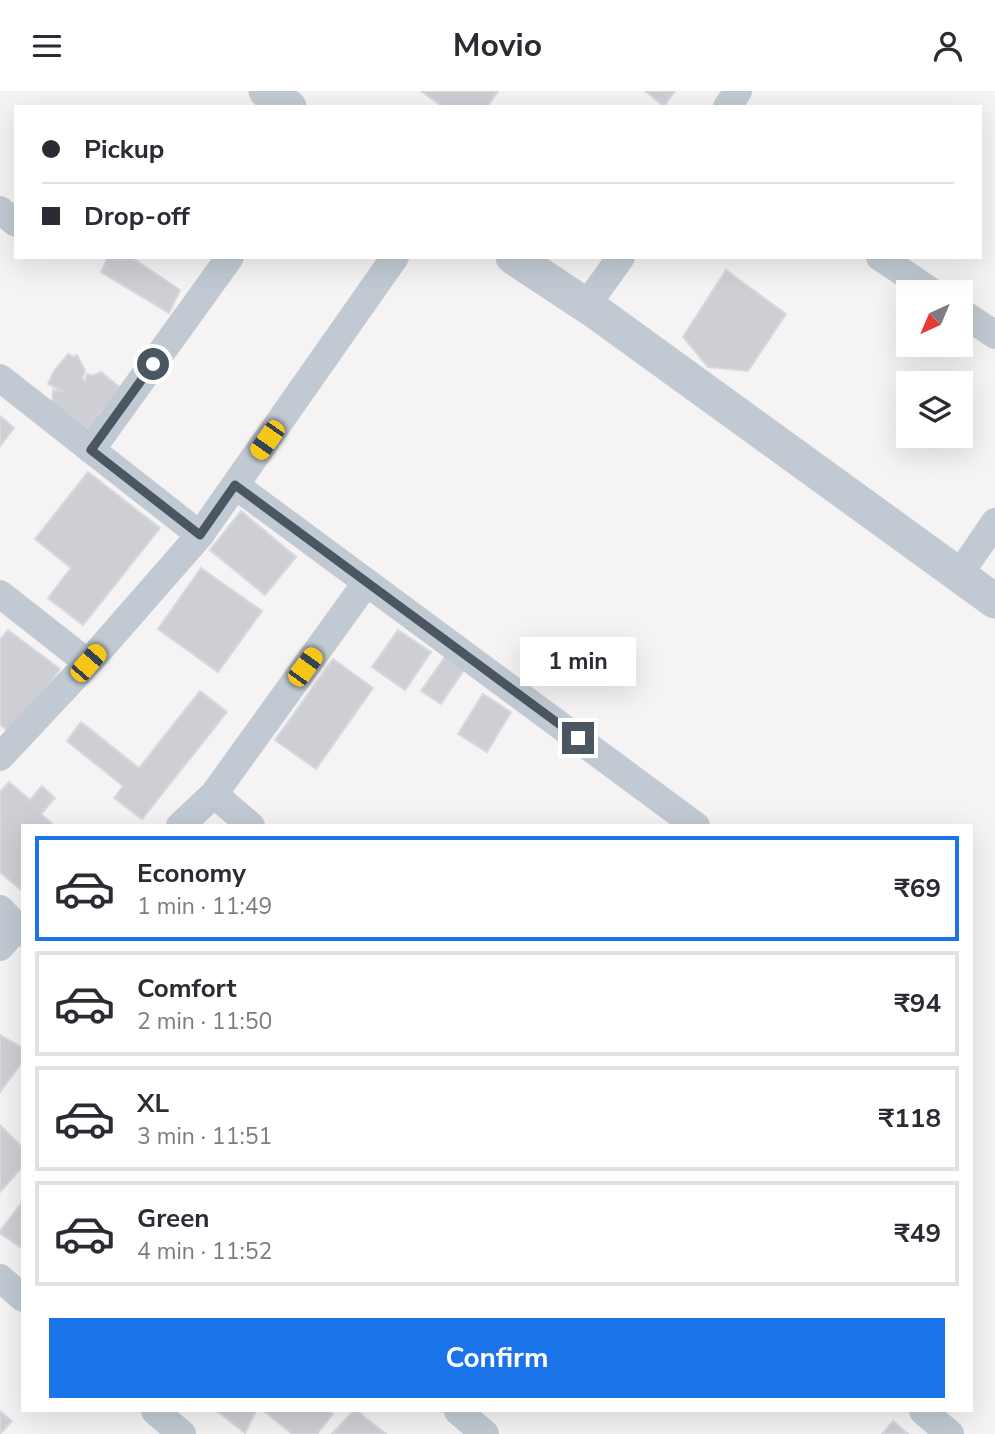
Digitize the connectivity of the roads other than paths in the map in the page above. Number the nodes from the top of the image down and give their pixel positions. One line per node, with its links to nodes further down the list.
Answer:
1 (266, 91): 2 (street)
2 (286, 105)
3 (0, 210): 4 (street)
4 (14, 221)
5 (229, 259): 15 (street)
6 (394, 259): 16 (street)
7 (516, 259): 11 (street)
8 (620, 259): 11 (street)
9 (883, 259): 10 (street)
10 (914, 280)
11 (586, 306): 19 (street)
12 (973, 320): 13 (street)
13 (995, 335)
14 (0, 378): 15 (street)
15 (91, 450): 18 (street)
16 (235, 485): 18 (street); 20 (street)
17 (995, 522): 19 (street)
18 (200, 535): 23 (street)
19 (959, 575): 22 (street)
20 (366, 583): 25 (street); 28 (street)
21 (0, 594): 23 (street)
22 (995, 601)
23 (88, 663): 24 (street)
24 (0, 757)
25 (214, 794): 26 (street); 27 (street)
26 (182, 824)
27 (249, 824)
28 (693, 824)
29 (0, 1278): 30 (street)
30 (21, 1295)
31 (156, 1412): 34 (street)
32 (459, 1412): 35 (street)
33 (924, 1412): 36 (street)
34 (182, 1434)
35 (485, 1434)
36 (950, 1434)

